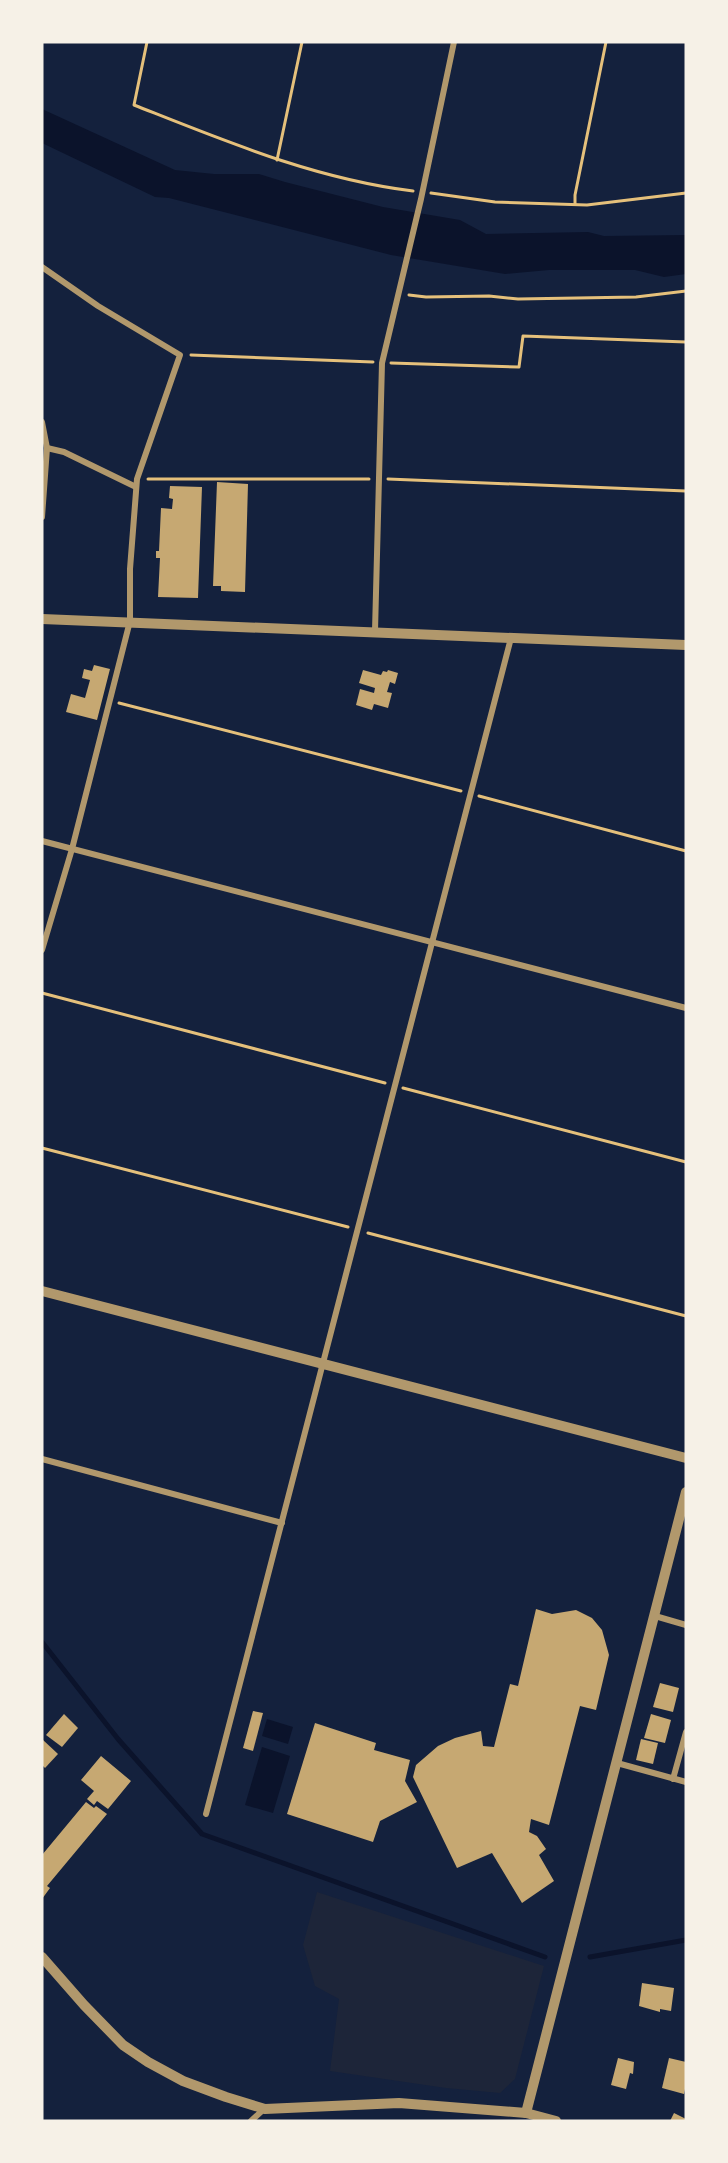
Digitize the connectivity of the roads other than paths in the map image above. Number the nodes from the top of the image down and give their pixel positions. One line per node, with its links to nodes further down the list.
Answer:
1 (454, 42): 9 (street)
2 (42, 267): 5 (street)
3 (42, 422): 4 (street)
4 (47, 448): 5 (street); 6 (street)
5 (136, 487): 8 (street)
6 (42, 517)
7 (42, 619): 8 (street)
8 (130, 621): 9 (street); 13 (street)
9 (375, 631): 10 (street)
10 (512, 637): 11 (street); 14 (street)
11 (686, 645)
12 (42, 841): 13 (street)
13 (72, 849): 14 (street); 15 (street)
14 (432, 942): 16 (street); 18 (street)
15 (42, 950)
16 (686, 1008)
17 (42, 1291): 18 (street)
18 (322, 1362): 19 (street); 22 (street)
19 (686, 1458)
20 (42, 1459): 22 (street)
21 (686, 1492): 23 (street)
22 (282, 1523): 29 (street)
23 (654, 1617): 24 (street); 26 (street)
24 (686, 1625)
25 (686, 1732): 27 (street)
26 (617, 1763): 27 (street); 32 (street)
27 (674, 1779): 28 (street)
28 (686, 1782)
29 (206, 1814)
30 (42, 1957): 31 (street)
31 (265, 2109): 32 (street); 33 (street)
32 (526, 2113): 34 (street)
33 (251, 2121)
34 (556, 2121)

